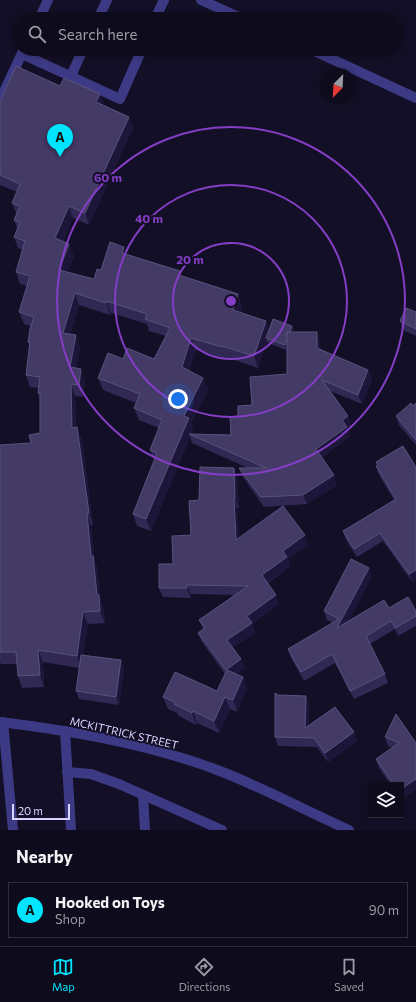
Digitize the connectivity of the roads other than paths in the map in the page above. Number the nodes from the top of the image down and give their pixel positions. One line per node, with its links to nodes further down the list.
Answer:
1 (48, 0): 5 (street)
2 (107, 0): 6 (street)
3 (164, 0): 7 (street)
4 (201, 0): 8 (street)
5 (42, 12)
6 (101, 12)
7 (158, 12)
8 (228, 12)
9 (21, 56): 16 (street)
10 (31, 56): 14 (street)
11 (80, 56): 14 (street)
12 (139, 56): 14 (street)
13 (325, 56): 15 (street)
14 (70, 76)
15 (416, 98)
16 (0, 100)
17 (2, 722): 18 (street, MCKITTRICK STREET); 21 (street)
18 (65, 731): 19 (street); 25 (street, MCKITTRICK STREET)
19 (67, 772): 20 (street); 22 (street)
20 (143, 795): 23 (street); 24 (street)
21 (13, 830)
22 (71, 830)
23 (145, 830)
24 (222, 830)
25 (349, 830)

